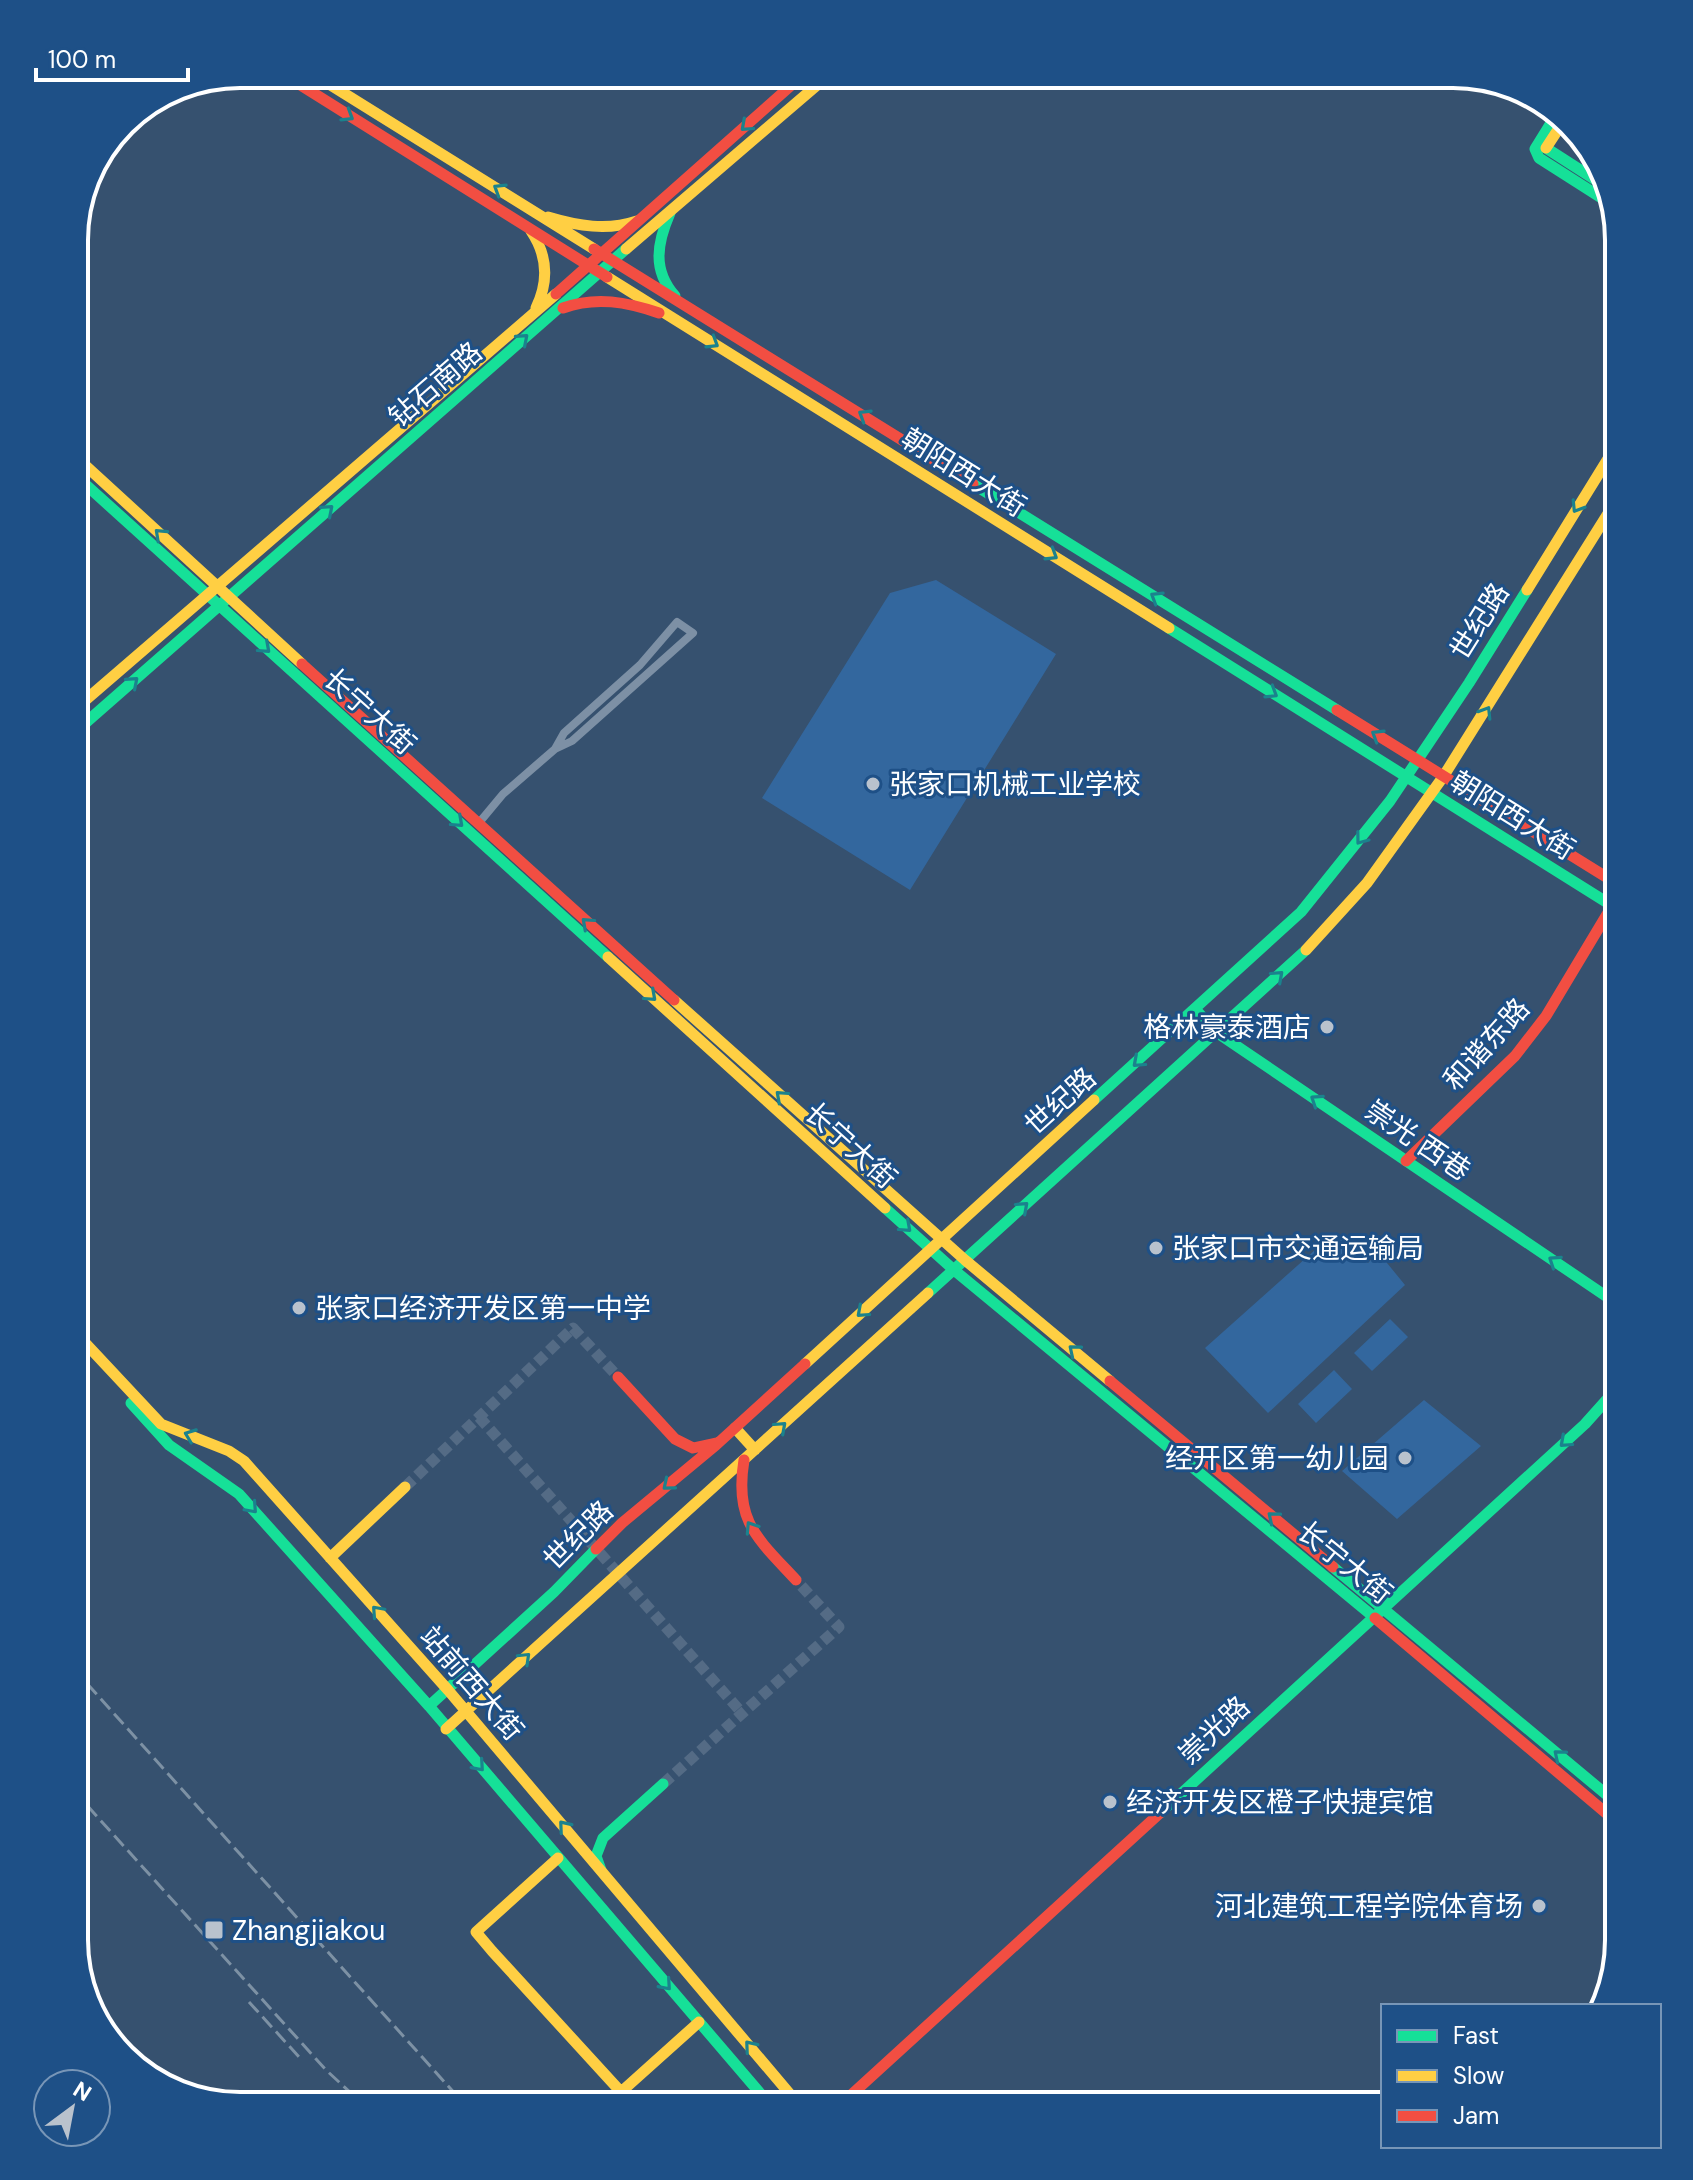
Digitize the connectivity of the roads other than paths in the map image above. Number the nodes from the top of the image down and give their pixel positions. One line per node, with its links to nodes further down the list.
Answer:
1 (305, 88): 13 (main road, 朝阳西大街, one-way to 13)
2 (336, 88): 11 (main road, 朝阳西大街, one-way to 2)
3 (788, 88): 12 (main road, 钻石南路, one-way to 12)
4 (814, 88): 10 (main road, 钻石南路)
5 (1552, 124): 7 (main road)
6 (1557, 129): 7 (main road)
7 (1541, 148): 8 (main road); 9 (main road)
8 (1591, 178)
9 (1598, 196)
10 (672, 209): 14 (main road, 钻石南路); 16 (main road)
11 (540, 214): 12 (main road); 14 (main road, 朝阳西大街)
12 (645, 217): 14 (main road, 钻石南路)
13 (528, 228): 15 (main road, 朝阳西大街); 18 (main road)
14 (608, 256): 15 (main road, 钻石南路); 16 (main road, 朝阳西大街)
15 (594, 269): 17 (main road, 钻石南路); 18 (main road, 钻石南路); 19 (main road, 朝阳西大街)
16 (682, 302): 30 (main road, 朝阳西大街, one-way to 16)
17 (552, 313): 19 (main road); 25 (main road, 钻石南路, one-way to 17)
18 (531, 316): 24 (main road, 钻石南路)
19 (673, 318): 31 (main road, 朝阳西大街, one-way to 31)
20 (1605, 463): 30 (main road, 世纪路, one-way to 30)
21 (88, 469): 24 (main road, 长宁大街, one-way to 21)
22 (88, 486): 24 (main road, 长宁大街)
23 (1605, 519): 32 (main road, 世纪路, one-way to 23)
24 (212, 590): 25 (main road, 长宁大街); 26 (main road, 长宁大街); 27 (main road, 钻石南路)
25 (228, 598): 26 (main road, 钻石南路); 34 (main road, 长宁大街)
26 (218, 606): 28 (main road, 钻石南路, one-way to 26); 42 (main road, 长宁大街, one-way to 42)
27 (88, 698)
28 (88, 721)
29 (555, 749): 29 (street); 34 (street)
30 (1419, 762): 31 (main road, 世纪路); 32 (main road, 朝阳西大街)
31 (1408, 777): 33 (main road, 朝阳西大街); 38 (main road, 世纪路, one-way to 38)
32 (1443, 777): 33 (main road, 世纪路); 35 (main road, 朝阳西大街)
33 (1431, 792): 36 (main road, 朝阳西大街); 39 (main road, 世纪路, one-way to 33)
34 (478, 824): 41 (main road, 长宁大街, one-way to 34)
35 (1605, 876)
36 (1605, 902)
37 (1605, 924): 40 (main road, 和谐东路)
38 (1196, 1010): 39 (main road, 崇光 西巷); 41 (main road, 世纪路, one-way to 41)
39 (1216, 1032): 40 (main road, 崇光 西巷, one-way to 39); 43 (main road, 世纪路, one-way to 39)
40 (1406, 1161): 45 (main road, 崇光 西巷, one-way to 40)
41 (942, 1239): 42 (main road, 世纪路); 43 (main road, 长宁大街)
42 (931, 1249): 44 (main road, 长宁大街); 51 (main road, 世纪路, one-way to 51)
43 (965, 1260): 44 (main road, 世纪路); 59 (main road, 长宁大街, one-way to 43)
44 (954, 1270): 53 (main road, 世纪路, one-way to 44); 59 (main road, 长宁大街)
45 (1605, 1296)
46 (88, 1348): 49 (main road, 站前西大街)
47 (88, 1354): 49 (main road, 站前西大街)
48 (618, 1377): 52 (main road)
49 (130, 1398): 56 (main road, 站前西大街, one-way to 49); 62 (main road, 站前西大街, one-way to 62)
50 (1605, 1402): 59 (main road, 崇光路, one-way to 59)
51 (735, 1428): 52 (main road, 世纪路); 53 (main road)
52 (723, 1438): 58 (main road, 世纪路, one-way to 58)
53 (755, 1450): 54 (main road, 世纪路)
54 (744, 1460): 57 (main road, one-way to 54); 60 (main road, 世纪路)
55 (405, 1487): 56 (main road)
56 (330, 1558): 61 (main road, 站前西大街, one-way to 56)
57 (796, 1580)
58 (549, 1596): 60 (main road); 61 (main road, 世纪路)
59 (1378, 1612): 66 (main road, 长宁大街, one-way to 59); 67 (main road, 长宁大街); 75 (main road, 崇光路)
60 (568, 1617): 63 (main road, 世纪路, one-way to 60)
61 (448, 1690): 62 (main road, 世纪路); 63 (main road, 站前西大街)
62 (429, 1706): 64 (main road, 站前西大街)
63 (465, 1711): 64 (main road, 世纪路); 69 (main road, 站前西大街, one-way to 63)
64 (446, 1729): 68 (main road, 站前西大街, one-way to 68)
65 (663, 1784): 69 (main road)
66 (1605, 1794)
67 (1605, 1812)
68 (558, 1858): 71 (main road, 站前西大街); 72 (main road)
69 (601, 1870): 70 (main road, 站前西大街)
70 (658, 1937): 71 (main road); 74 (main road, 站前西大街, one-way to 70)
71 (639, 1954): 72 (main road, 站前西大街, one-way to 72)
72 (699, 2022): 73 (main road, 站前西大街)
73 (759, 2092)
74 (788, 2092)
75 (855, 2092)

